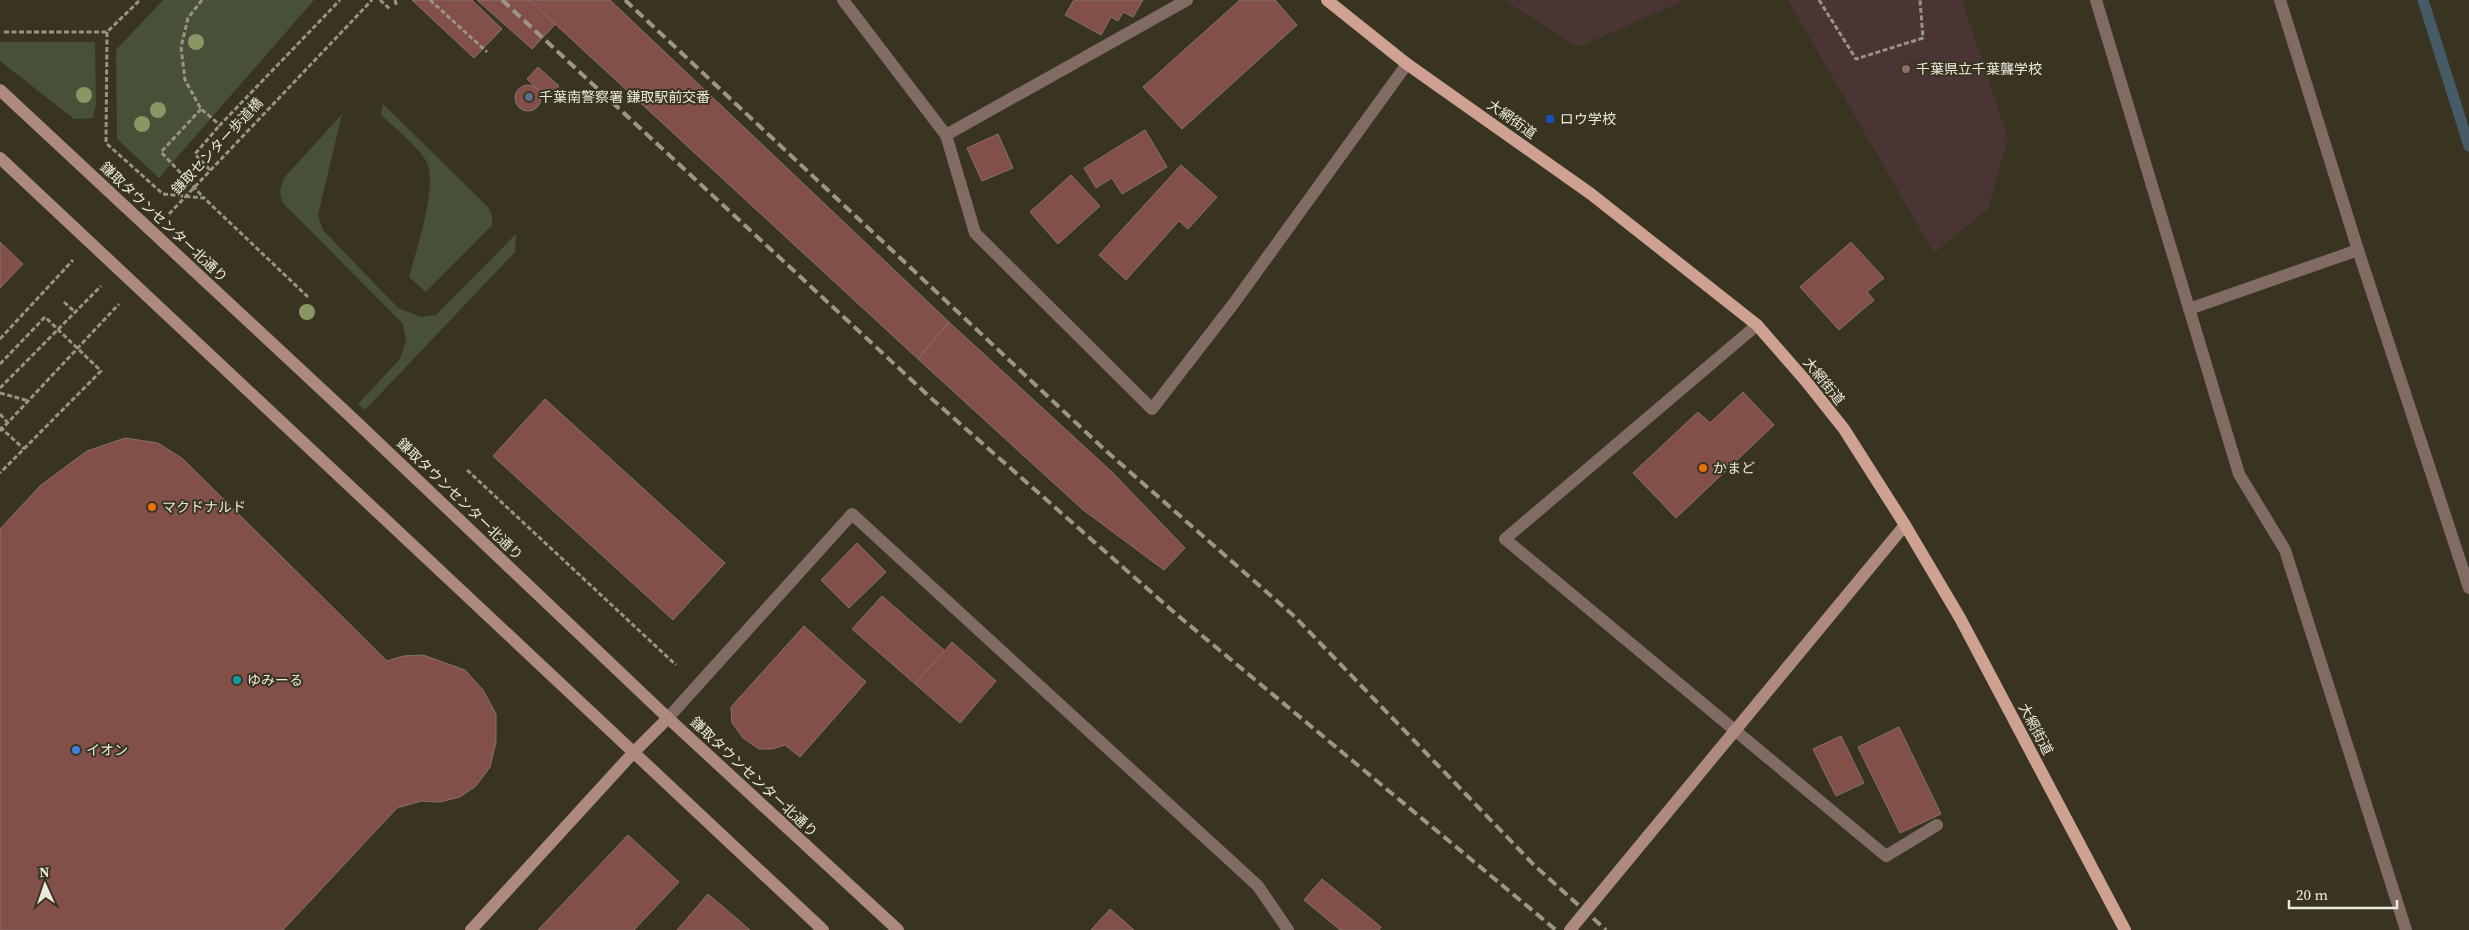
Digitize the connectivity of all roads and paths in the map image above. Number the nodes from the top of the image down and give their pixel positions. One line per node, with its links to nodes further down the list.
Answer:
1 (140, 0): 18 (path)
2 (202, 0): 22 (path)
3 (340, 0): 23 (path)
4 (372, 0): 26 (path, 鎌取センター歩道橋)
5 (380, 0): 16 (path)
6 (395, 0): 15 (path)
7 (430, 0): 19 (path)
8 (843, 0): 24 (street)
9 (1186, 0): 24 (street)
10 (1328, 0): 20 (main road, 大網街道)
11 (1819, 0): 12 (path)
12 (1920, 0)
13 (2096, 0): 35 (street)
14 (2280, 0): 30 (street)
15 (396, 7)
16 (391, 10)
17 (4, 32): 18 (path)
18 (108, 32): 27 (path)
19 (487, 52)
20 (1408, 64): 24 (street); 37 (main road, 大網街道)
21 (0, 90): 54 (street, 鎌取タウンセンター北通り)
22 (202, 109): 23 (path); 27 (path)
23 (220, 126): 26 (path)
24 (946, 135)
25 (0, 158): 29 (street)
26 (210, 170): 28 (path, 鎌取センター歩道橋)
27 (204, 198): 33 (path)
28 (163, 220)
29 (89, 242): 32 (street); 39 (path)
30 (2358, 250): 35 (street); 52 (street)
31 (103, 284): 36 (path)
32 (136, 286): 43 (path); 55 (street)
33 (308, 297)
34 (64, 302): 36 (path)
35 (2189, 310): 63 (street)
36 (76, 312): 38 (path)
37 (1757, 325): 51 (main road, 大網街道); 56 (street)
38 (60, 330): 40 (path); 41 (path); 48 (path)
39 (0, 338)
40 (0, 364)
41 (0, 388)
42 (0, 393): 43 (path)
43 (29, 401): 45 (path)
44 (0, 414): 45 (path)
45 (8, 423): 47 (path)
46 (0, 427): 48 (path)
47 (0, 431)
48 (24, 449): 50 (path)
49 (467, 470): 53 (path)
50 (0, 473)
51 (1905, 525): 61 (street); 62 (main road, 大網街道)
52 (2469, 588)
53 (676, 665)
54 (668, 718): 55 (street); 59 (street, 鎌取タウンセンター北通り); 60 (street)
55 (633, 753): 57 (street); 58 (street)
56 (1937, 825)
57 (471, 930)
58 (823, 930)
59 (898, 930)
60 (1288, 930)
61 (1570, 930)
62 (2124, 930)
63 (2406, 930)

